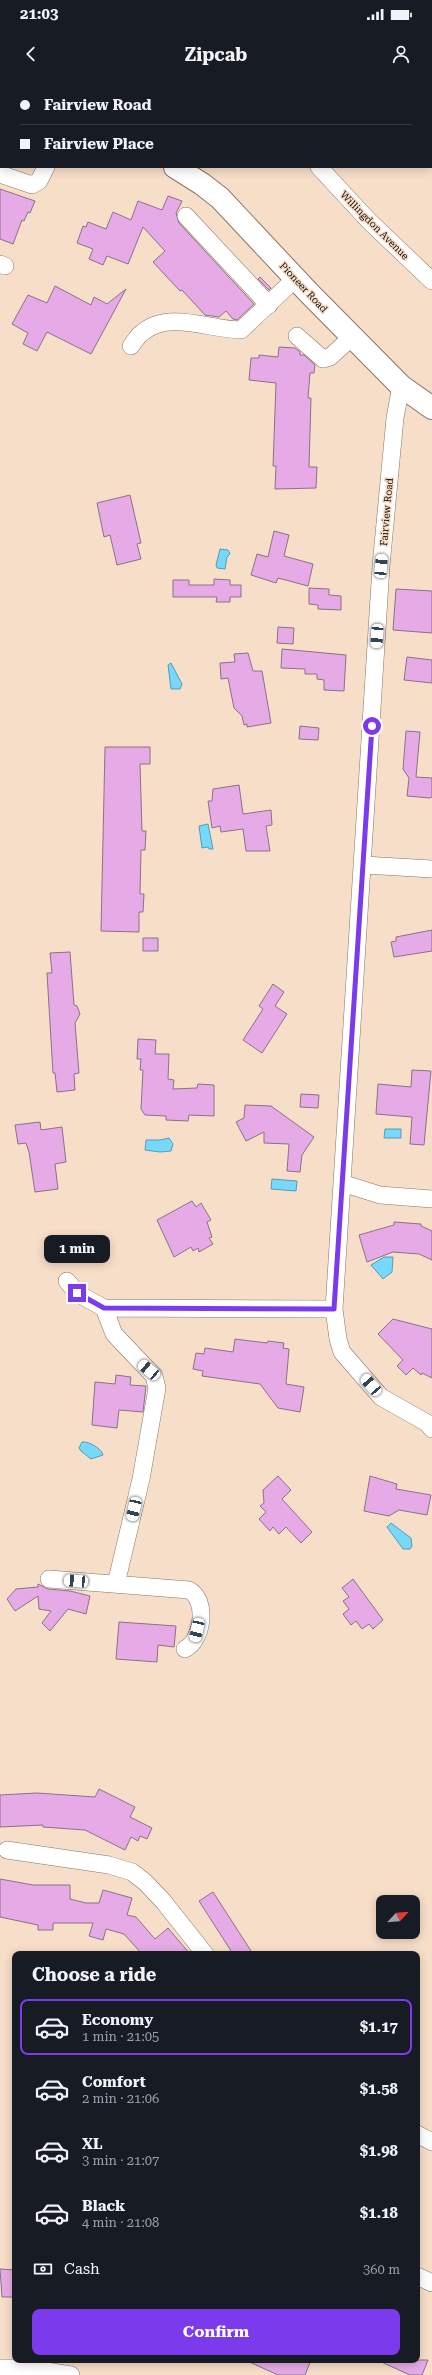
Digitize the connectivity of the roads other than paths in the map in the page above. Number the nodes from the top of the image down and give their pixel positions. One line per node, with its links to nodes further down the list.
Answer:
1 (46, 168): 4 (street)
2 (177, 168): 6 (main road, Pioneer Road)
3 (320, 168): 7 (street, Willingdon Avenue)
4 (0, 174)
5 (186, 216): 8 (street)
6 (295, 279): 8 (street); 10 (main road, Pioneer Road)
7 (432, 282)
8 (269, 304): 11 (street)
9 (296, 336): 10 (street)
10 (352, 337): 12 (main road, Pioneer Road)
11 (131, 346)
12 (401, 386): 13 (main road, Pioneer Road); 14 (street, Fairview Road)
13 (432, 408)
14 (364, 865): 15 (street); 16 (street, Fairview Road)
15 (432, 869)
16 (342, 1183): 17 (street); 20 (street, Fairview Road)
17 (432, 1199)
18 (66, 1281): 19 (street)
19 (104, 1308): 20 (street); 23 (street)
20 (334, 1309): 21 (street, Fairview Road)
21 (432, 1429)
22 (49, 1579): 23 (street)
23 (116, 1584): 24 (street)
24 (185, 1649)
25 (7, 1850): 26 (street)
26 (203, 1951)
27 (420, 2136): 28 (street)
28 (432, 2142)
29 (420, 2277): 30 (street)
30 (432, 2283)
31 (0, 2368): 32 (street)
32 (71, 2375)

